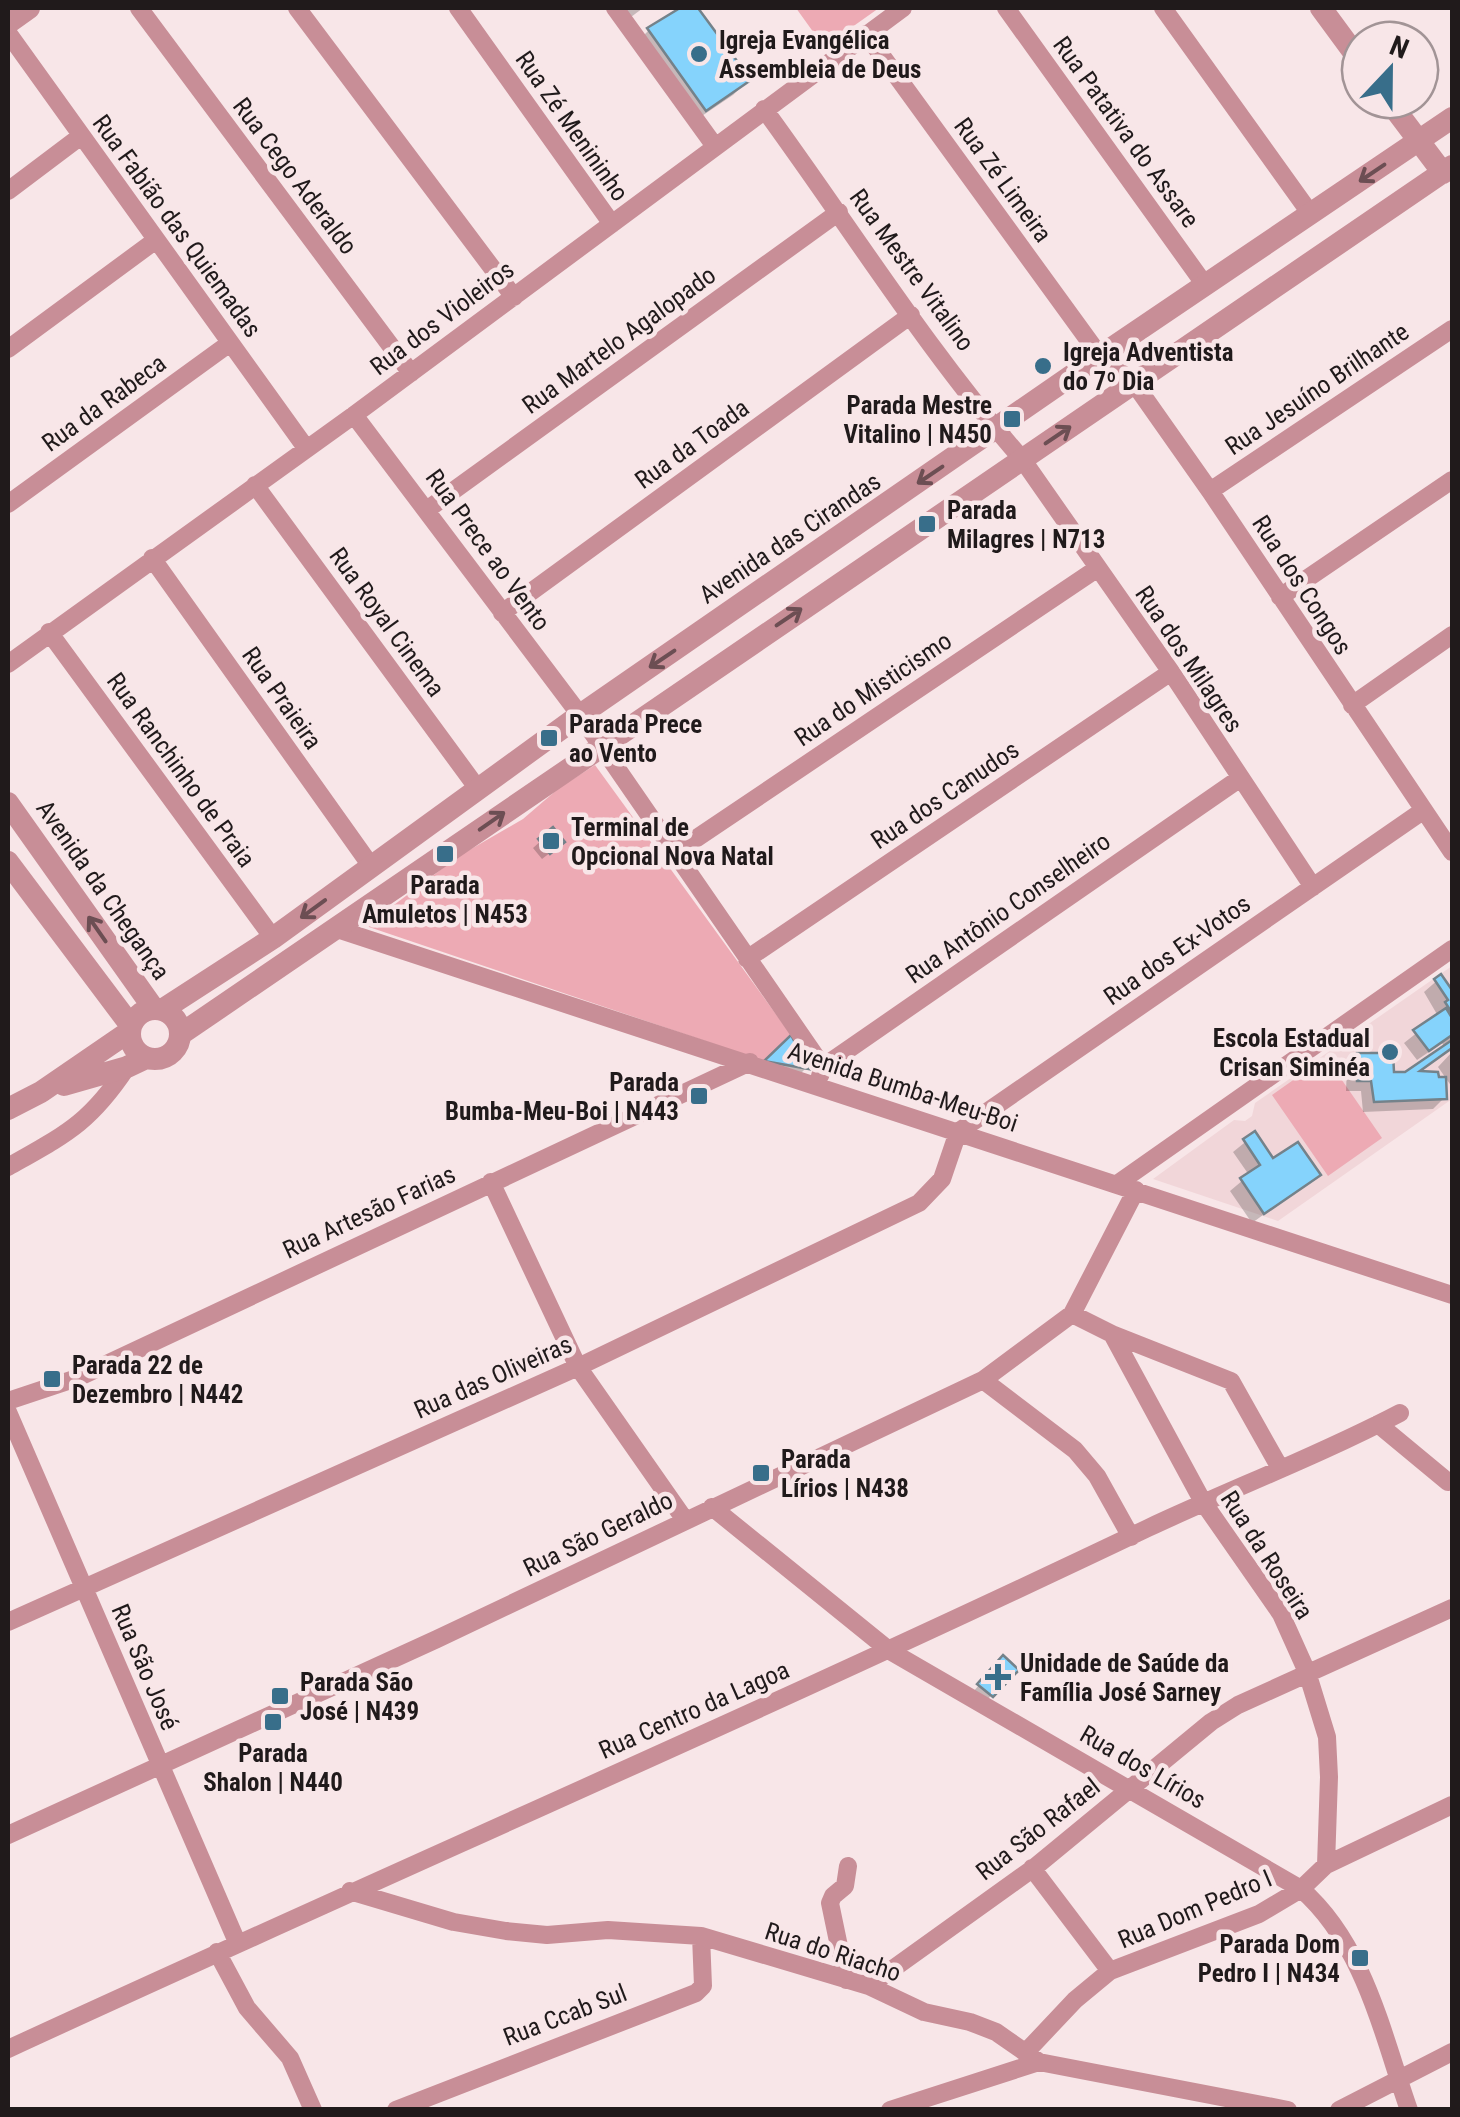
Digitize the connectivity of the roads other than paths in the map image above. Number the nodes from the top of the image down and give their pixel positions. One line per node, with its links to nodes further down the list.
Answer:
1 (29, 8): 10 (street)
2 (140, 8): 33 (street, Rua Cego Aderaldo)
3 (296, 8): 27 (street)
4 (458, 8): 24 (street, Rua Zé Menininho)
5 (615, 8): 19 (street)
6 (903, 8): 12 (street, Rua dos Violeiros)
7 (1006, 8): 26 (street, Rua Patativa do Assare)
8 (1163, 8): 23 (street)
9 (1321, 8): 13 (street)
10 (8, 23)
11 (8, 34): 17 (street, Rua Fabião das Quiemadas)
12 (866, 34): 14 (street, Rua dos Violeiros); 32 (street, Rua Zé Limeira)
13 (1340, 34)
14 (764, 108): 19 (street, Rua dos Violeiros); 22 (street, Rua Mestre Vitalino)
15 (1452, 118): 18 (street, Avenida das Cirandas)
16 (1402, 120): 18 (street)
17 (82, 136): 21 (street); 25 (street, Rua Fabião das Quiemadas)
18 (1418, 142): 20 (street); 23 (street, Avenida das Cirandas, one-way to 23)
19 (714, 145): 24 (street, Rua dos Violeiros)
20 (1448, 169): 34 (street)
21 (8, 190)
22 (839, 212): 28 (street, Rua Mestre Vitalino); 43 (street, Rua Martelo Agalopado)
23 (1310, 214): 26 (street, Avenida das Cirandas)
24 (612, 224): 27 (street, Rua dos Violeiros)
25 (156, 240): 30 (street, Rua Fabião das Quiemadas); 31 (street)
26 (1205, 286): 32 (street, Avenida das Cirandas)
27 (514, 296): 33 (street, Rua dos Violeiros)
28 (911, 314): 36 (street, Rua Mestre Vitalino); 47 (street, Rua da Toada)
29 (1452, 329): 41 (street, Rua Jesuíno Brilhante)
30 (230, 343): 37 (street, Rua Fabião das Quiemadas); 42 (street, Rua da Rabeca)
31 (8, 348)
32 (1100, 356): 34 (street, Rua dos Congos); 36 (street, Avenida das Cirandas)
33 (411, 373): 35 (street, Rua dos Violeiros)
34 (1134, 383): 38 (street, one-way to 34); 41 (street, Rua dos Congos)
35 (354, 415): 37 (street, Rua dos Violeiros); 43 (street, Rua Prece ao Vento)
36 (996, 430): 38 (street, Rua Mestre Vitalino); 53 (street, Avenida das Cirandas, one-way to 53)
37 (306, 448): 40 (street, Rua dos Violeiros)
38 (1022, 459): 45 (street, Rua dos Milagres); 54 (street, one-way to 38)
39 (1452, 480): 46 (street)
40 (255, 485): 44 (street, Rua dos Violeiros); 56 (street, Rua Royal Cinema)
41 (1210, 491): 46 (street, Rua dos Congos)
42 (8, 504)
43 (428, 509): 47 (street, Rua Prece ao Vento)
44 (152, 558): 48 (street, Rua dos Violeiros); 62 (street, Rua Praieira)
45 (1098, 568): 51 (street, Rua dos Milagres); 59 (street, Rua do Misticismo)
46 (1280, 598): 52 (street, Rua dos Congos)
47 (502, 613): 53 (street, Rua Prece ao Vento)
48 (49, 632): 50 (street, Rua dos Violeiros); 65 (street, Rua Ranchinho de Praia)
49 (1452, 635): 52 (street)
50 (8, 664)
51 (1170, 672): 55 (street, Rua dos Milagres); 67 (street, Rua dos Canudos)
52 (1352, 705): 58 (street, Rua dos Congos)
53 (580, 716): 54 (street, Rua Prece ao Vento); 56 (street, Avenida das Cirandas)
54 (600, 746): 59 (street, Rua Prece ao Vento); 64 (street, one-way to 54)
55 (1239, 779): 63 (street, Rua dos Milagres); 73 (street, Rua Antônio Conselheiro)
56 (478, 789): 62 (street, Avenida das Cirandas)
57 (8, 802): 68 (street, Avenida da Chegança, one-way to 57)
58 (1424, 810): 60 (street, Rua dos Congos); 63 (street, Rua dos Ex-Votos)
59 (676, 852): 67 (street, Rua Prece ao Vento)
60 (1452, 852)
61 (8, 862): 69 (street)
62 (371, 866): 65 (street, Avenida das Cirandas, one-way to 65)
63 (1313, 887): 77 (street, Rua dos Ex-Votos)
64 (337, 929): 70 (street); 72 (street, Avenida Bumba-Meu-Boi)
65 (273, 938): 68 (street, Avenida das Cirandas)
66 (1452, 949): 80 (street)
67 (748, 959): 73 (street, Rua Prece ao Vento)
68 (158, 1009): 69 (street); 70 (street)
69 (131, 1029): 71 (street); 75 (street)
70 (180, 1034): 71 (street)
71 (136, 1062): 75 (street); 78 (street)
72 (750, 1062): 74 (street, Avenida Bumba-Meu-Boi); 79 (street, Rua Artesão Farias)
73 (823, 1067): 74 (street)
74 (818, 1086): 77 (street, Avenida Bumba-Meu-Boi)
75 (41, 1092): 76 (street)
76 (8, 1107)
77 (958, 1132): 80 (street, Avenida Bumba-Meu-Boi); 84 (street, Rua das Oliveiras)
78 (8, 1167)
79 (491, 1182): 84 (street); 86 (street, Rua Artesão Farias)
80 (1126, 1187): 81 (street, Avenida Bumba-Meu-Boi); 82 (street, Rua São Geraldo)
81 (1452, 1295)
82 (1072, 1314): 83 (street); 85 (street, Rua São Geraldo)
83 (1112, 1334): 90 (street); 92 (street, Rua da Roseira)
84 (578, 1367): 94 (street); 96 (street, Rua das Oliveiras)
85 (982, 1380): 93 (street, Rua São Geraldo); 95 (street)
86 (8, 1402)
87 (8, 1412): 96 (street, Rua São José)
88 (1400, 1413): 89 (street, Rua Centro da Lagoa)
89 (1378, 1424): 90 (street, Rua Centro da Lagoa); 91 (street)
90 (1280, 1468): 92 (street, Rua Centro da Lagoa)
91 (1448, 1482)
92 (1202, 1502): 95 (street, Rua Centro da Lagoa); 100 (street, Rua da Roseira)
93 (712, 1507): 94 (street, Rua São Geraldo); 99 (street, Rua dos Lírios)
94 (685, 1520): 101 (street, Rua São Geraldo)
95 (1131, 1536): 99 (street, Rua Centro da Lagoa)
96 (84, 1588): 98 (street, Rua das Oliveiras); 101 (street, Rua São José)
97 (1452, 1608): 100 (street, Rua São Rafael)
98 (8, 1622)
99 (890, 1651): 102 (street, Rua dos Lírios); 109 (street, Rua Centro da Lagoa)
100 (1307, 1672): 102 (street, Rua São Rafael); 105 (street, Rua da Roseira)
101 (160, 1764): 104 (street, Rua São Geraldo); 111 (street, Rua São José)
102 (1130, 1788): 107 (street, Rua São Rafael); 108 (street, Rua dos Lírios)
103 (1452, 1804): 105 (street, Rua Dom Pedro I)
104 (8, 1835)
105 (1326, 1864): 108 (street, Rua Dom Pedro I)
106 (848, 1866): 114 (street)
107 (1032, 1868): 113 (street); 115 (street, Rua São Rafael)
108 (1301, 1889): 113 (street, Rua Dom Pedro I); 119 (street, Rua dos Lírios)
109 (350, 1892): 110 (street, Rua do Riacho); 111 (street, Rua Centro da Lagoa)
110 (701, 1936): 114 (street, Rua do Riacho); 121 (street, Rua Ccab Sul)
111 (237, 1942): 112 (street, Rua Centro da Lagoa)
112 (217, 1952): 116 (street, Rua Centro da Lagoa); 120 (street)
113 (1110, 1971): 118 (street, Rua Dom Pedro I)
114 (846, 1980): 115 (street, Rua do Riacho)
115 (869, 1986): 118 (street, Rua do Riacho)
116 (8, 2050)
117 (1452, 2052): 119 (street)
118 (1032, 2058): 122 (street, Rua Dom Pedro I); 123 (street, Rua do Riacho)
119 (1398, 2079): 124 (street); 125 (street, Rua dos Lírios)
120 (313, 2110)
121 (396, 2110)
122 (890, 2110)
123 (1288, 2110)
124 (1340, 2110)
125 (1409, 2110)

